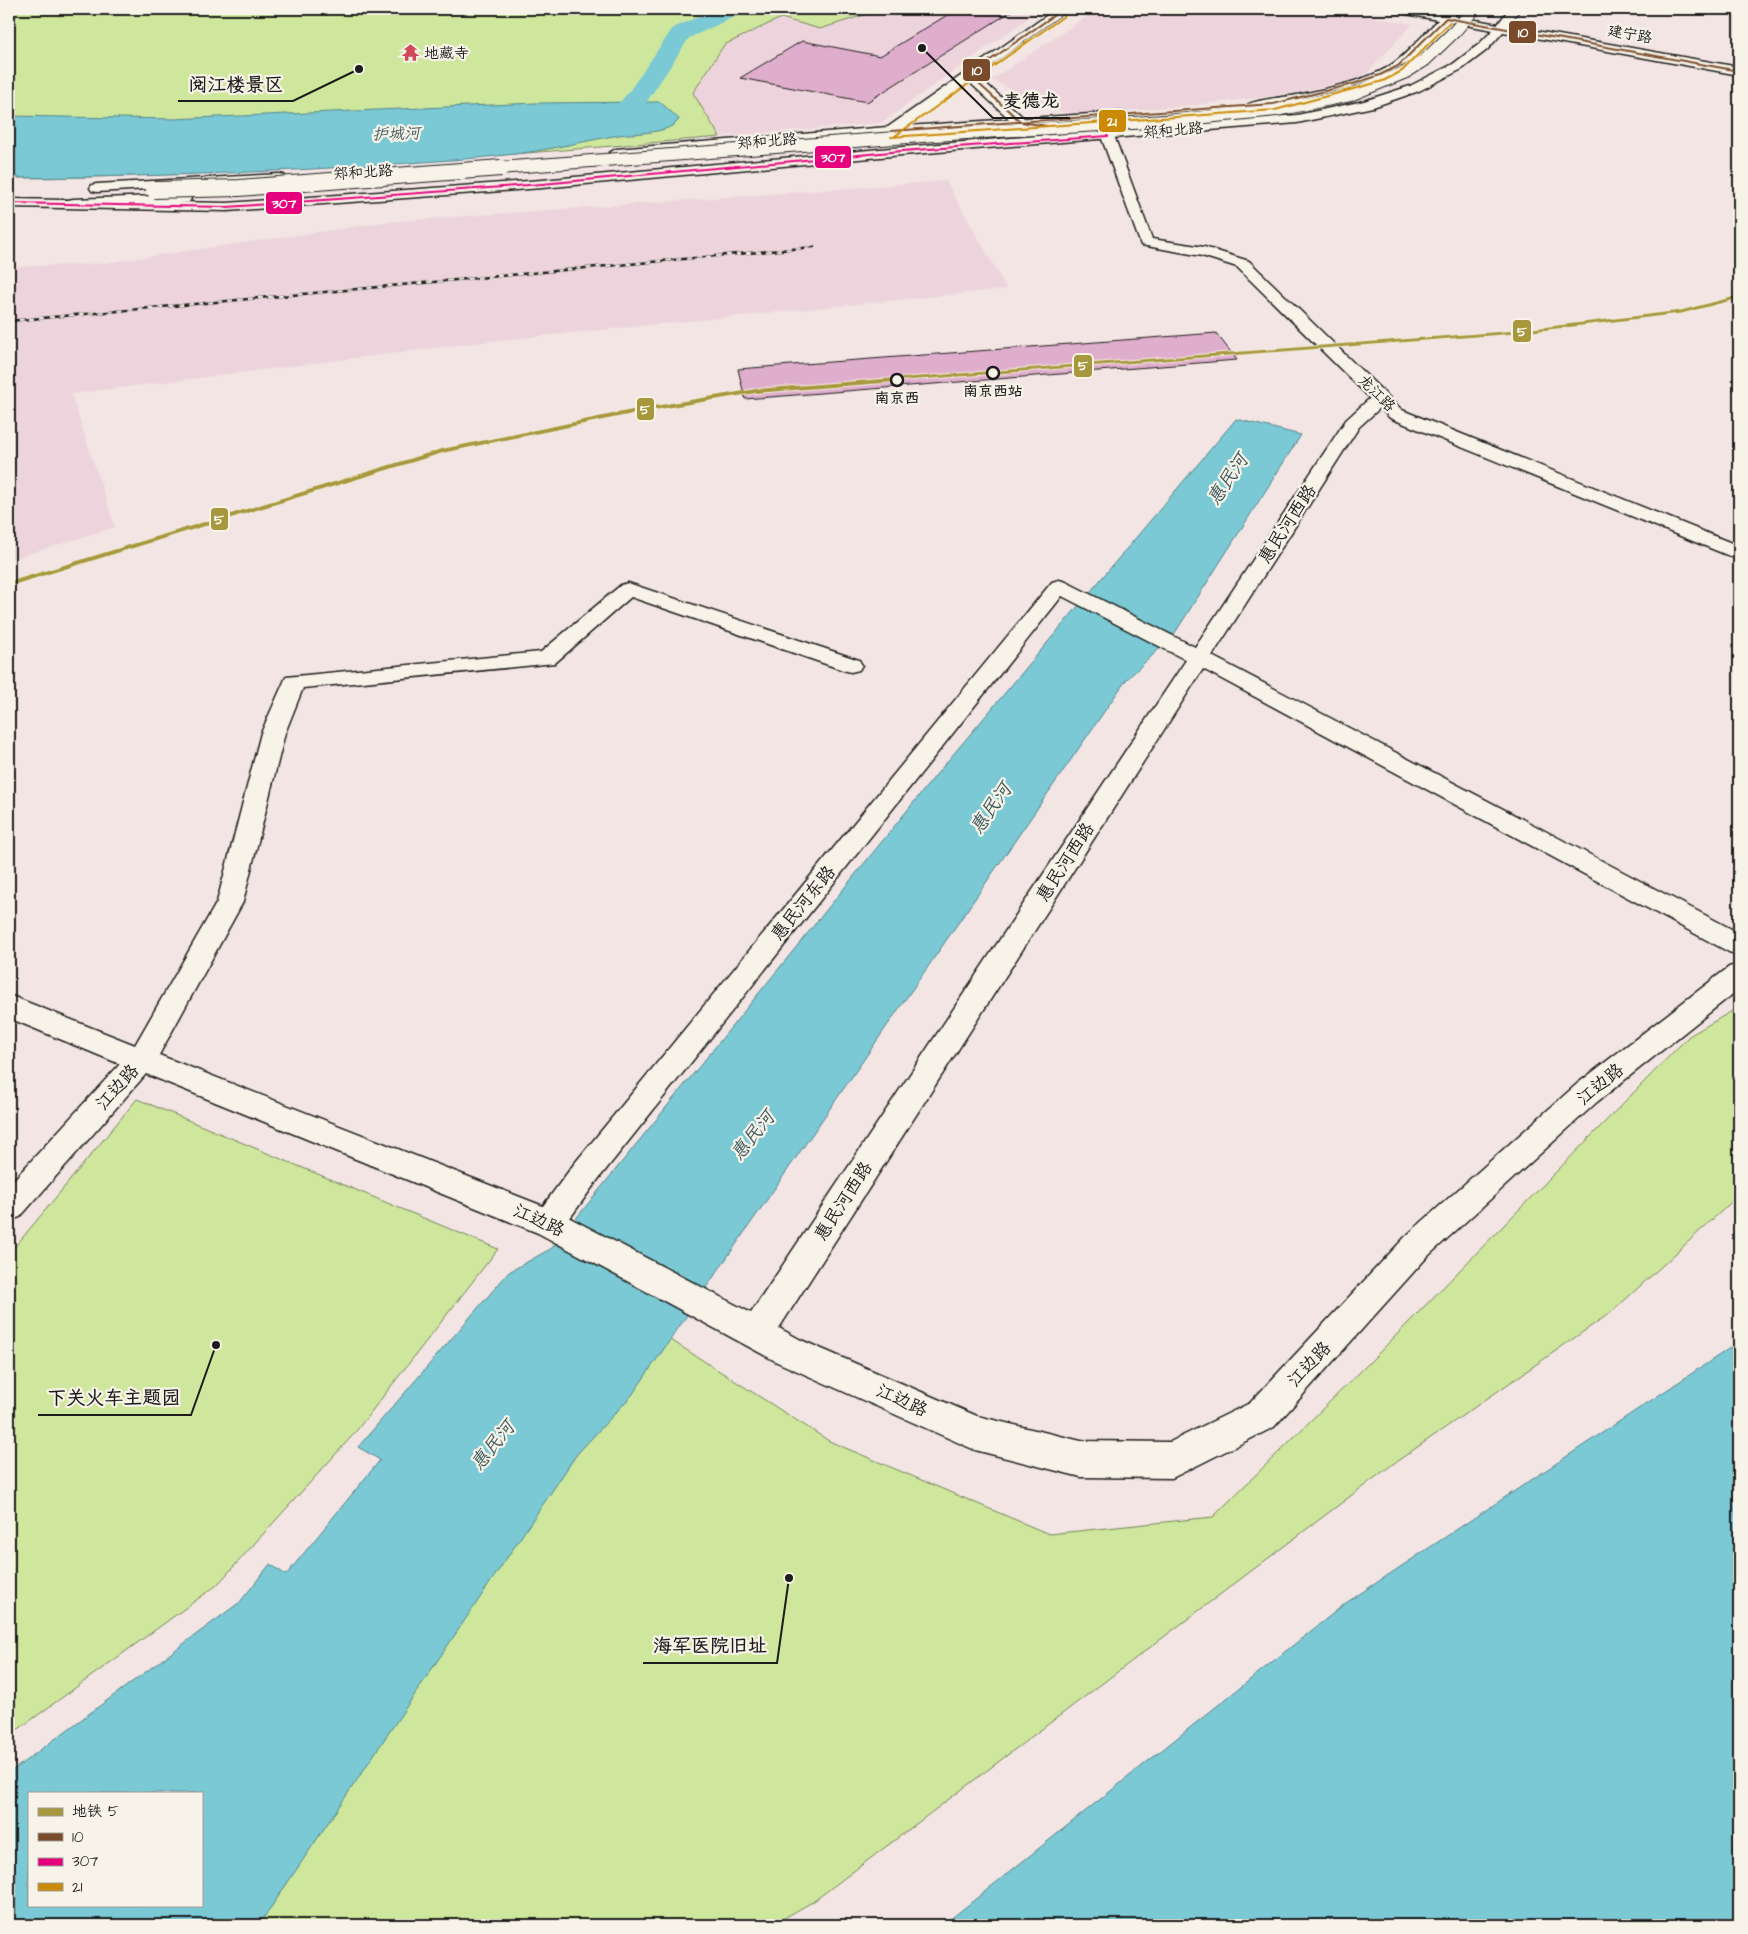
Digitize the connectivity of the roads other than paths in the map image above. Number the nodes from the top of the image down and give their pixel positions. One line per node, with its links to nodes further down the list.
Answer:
1 (1063, 9): 11 (main road)
2 (1396, 9): 5 (main road, 建宁路)
3 (1474, 9): 17 (main road, 郑和北路, bridge)
4 (1515, 9): 7 (main road, 郑和北路)
5 (1451, 13): 7 (main road, 建宁路); 12 (main road, 郑和北路)
6 (1489, 15): 8 (main road)
7 (1500, 28): 10 (main road, 建宁路); 14 (main road, 郑和北路)
8 (1472, 34)
9 (1459, 49): 19 (main road, 郑和北路)
10 (1739, 71)
11 (969, 75): 12 (main road); 13 (main road)
12 (1021, 122): 13 (main road, 郑和北路); 14 (main road)
13 (891, 131): 15 (main road); 17 (main road, 郑和北路)
14 (1108, 136): 15 (main road, 郑和北路); 20 (main road, 龙江路)
15 (902, 151): 19 (main road, 郑和北路)
16 (9, 190): 17 (main road, 郑和北路)
17 (62, 191)
18 (9, 203): 19 (main road, 郑和北路)
19 (73, 203)
20 (1381, 398): 21 (main road, 龙江路); 22 (main road, 惠民河西路)
21 (1739, 553)
22 (1194, 655): 24 (main road); 29 (main road, 惠民河东路); 30 (main road, 惠民河西路)
23 (851, 666): 27 (main road)
24 (1739, 945)
25 (1739, 974): 29 (main road, 江边路)
26 (9, 1006): 27 (main road)
27 (141, 1060): 28 (main road, 江边路); 29 (main road, 江边路)
28 (9, 1207)
29 (549, 1223)
30 (757, 1333)

